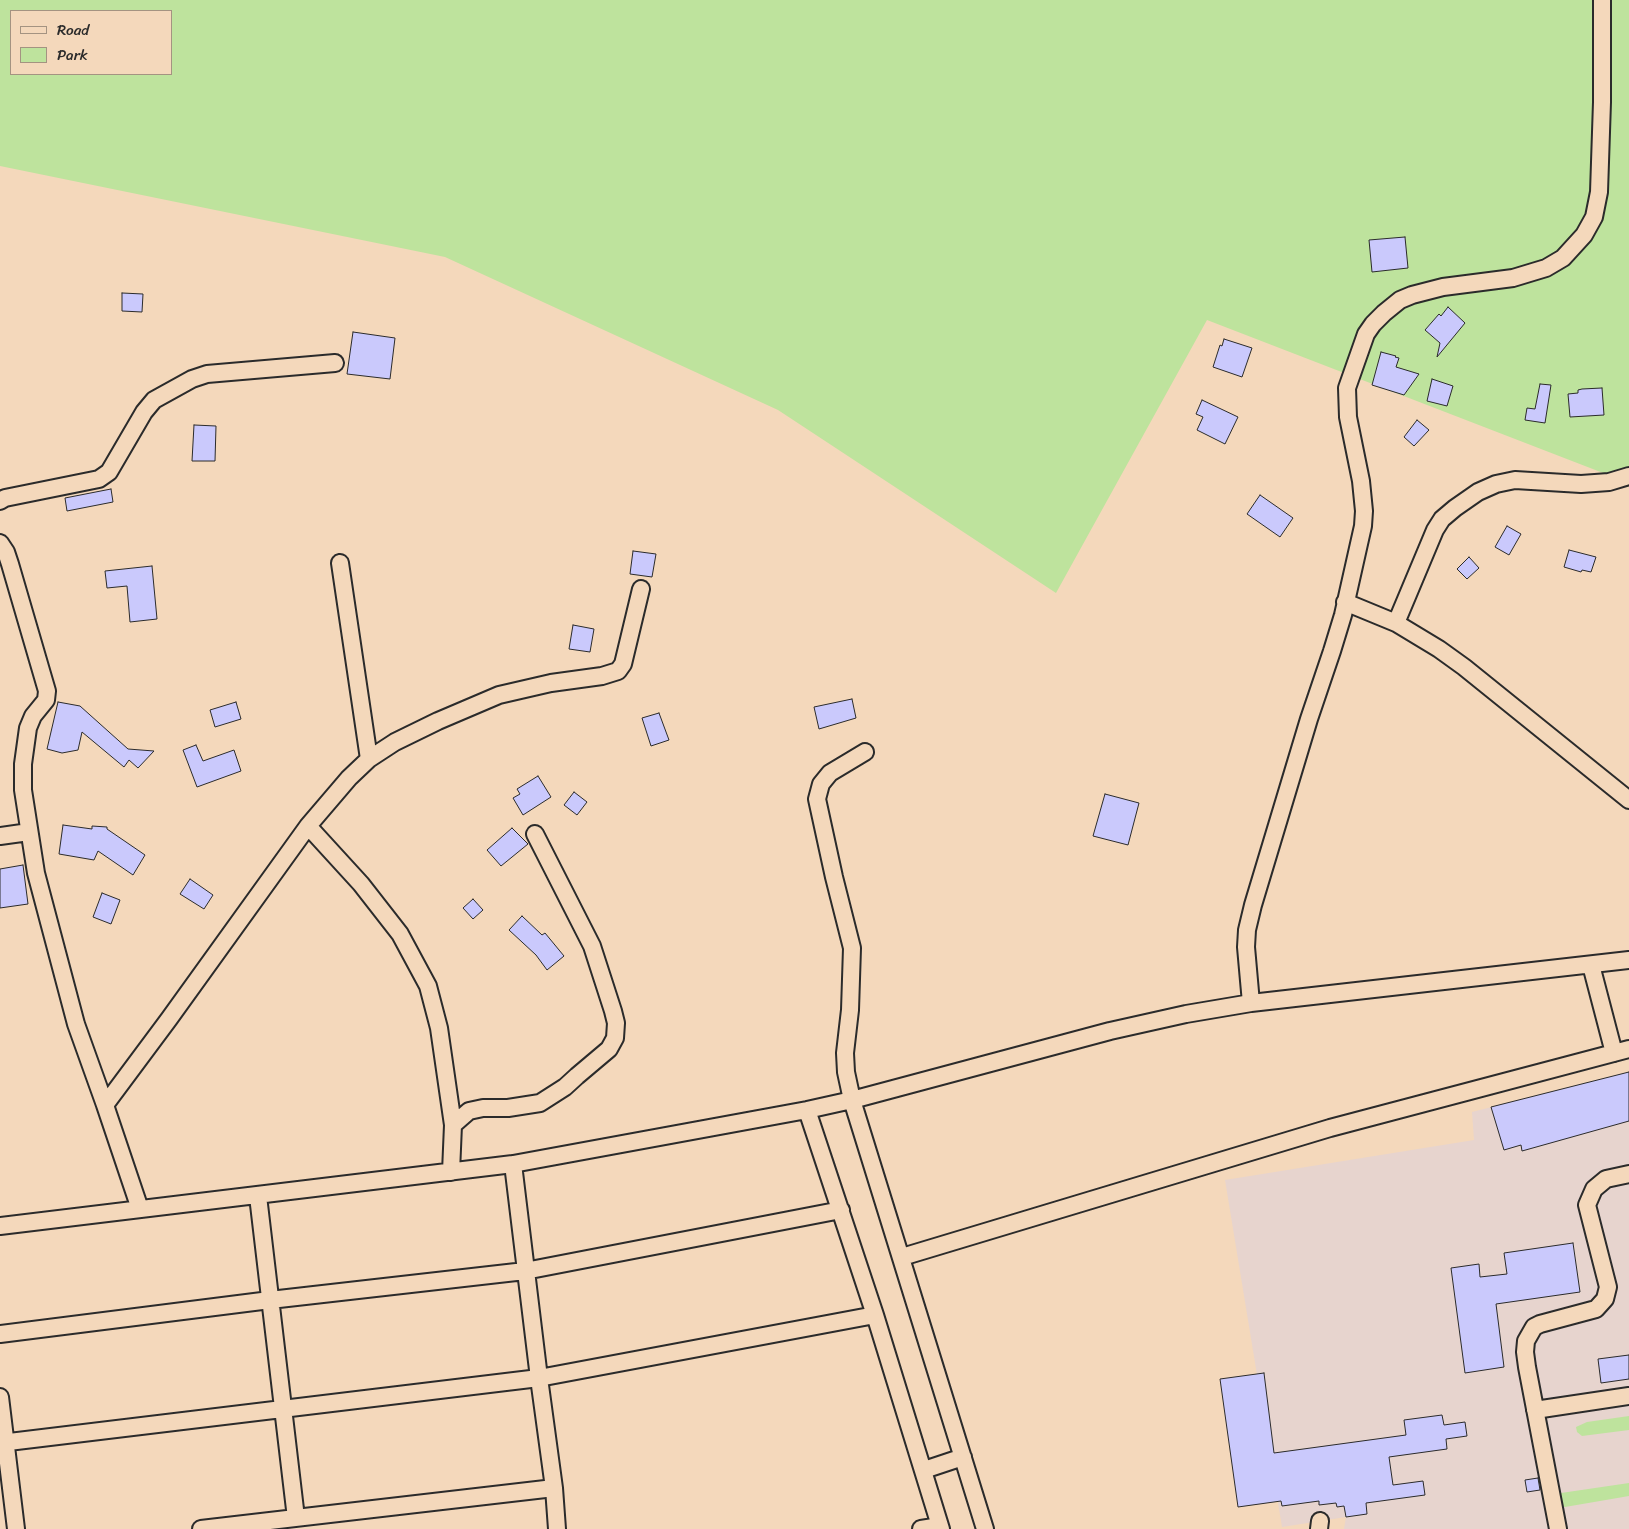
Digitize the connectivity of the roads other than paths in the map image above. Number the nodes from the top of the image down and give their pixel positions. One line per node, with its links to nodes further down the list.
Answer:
1 (1602, 0): 8 (street)
2 (335, 363): 4 (street)
3 (1629, 476): 9 (street)
4 (0, 501)
5 (0, 543): 14 (street)
6 (340, 563): 11 (street)
7 (641, 588): 11 (street)
8 (1346, 602): 9 (street); 19 (street)
9 (1396, 622): 12 (street)
10 (865, 752): 21 (street)
11 (369, 758): 13 (street)
12 (1629, 800)
13 (308, 826): 22 (street); 24 (street)
14 (30, 832): 16 (street); 22 (street)
15 (535, 834): 24 (street)
16 (0, 836)
17 (1629, 960): 18 (street)
18 (1591, 965): 19 (street); 20 (street)
19 (1251, 1003): 21 (street)
20 (1621, 1051): 32 (street)
21 (852, 1100): 23 (street); 32 (street)
22 (105, 1105): 29 (street)
23 (807, 1110): 25 (street); 30 (street)
24 (453, 1125): 26 (street)
25 (513, 1164): 26 (street); 33 (street)
26 (451, 1172): 28 (street)
27 (1629, 1174): 41 (street)
28 (258, 1196): 29 (street); 34 (street)
29 (140, 1209): 31 (street)
30 (841, 1210): 33 (street); 35 (street)
31 (0, 1226)
32 (902, 1257): 43 (street)
33 (525, 1270): 34 (street); 37 (street)
34 (270, 1300): 36 (street); 40 (street)
35 (875, 1315): 37 (street); 44 (street)
36 (0, 1334)
37 (539, 1378): 40 (street); 45 (street)
38 (1629, 1396): 41 (street)
39 (0, 1397): 42 (street)
40 (283, 1409): 42 (street); 46 (street)
41 (1534, 1410): 53 (street)
42 (3, 1442): 48 (street)
43 (963, 1457): 44 (street); 52 (street)
44 (924, 1470): 47 (street)
45 (554, 1488): 46 (street); 50 (street)
46 (296, 1518): 49 (street)
47 (940, 1527): 51 (street)
48 (16, 1529)
49 (201, 1529)
50 (557, 1529)
51 (921, 1529)
52 (985, 1529)
53 (1558, 1529)

